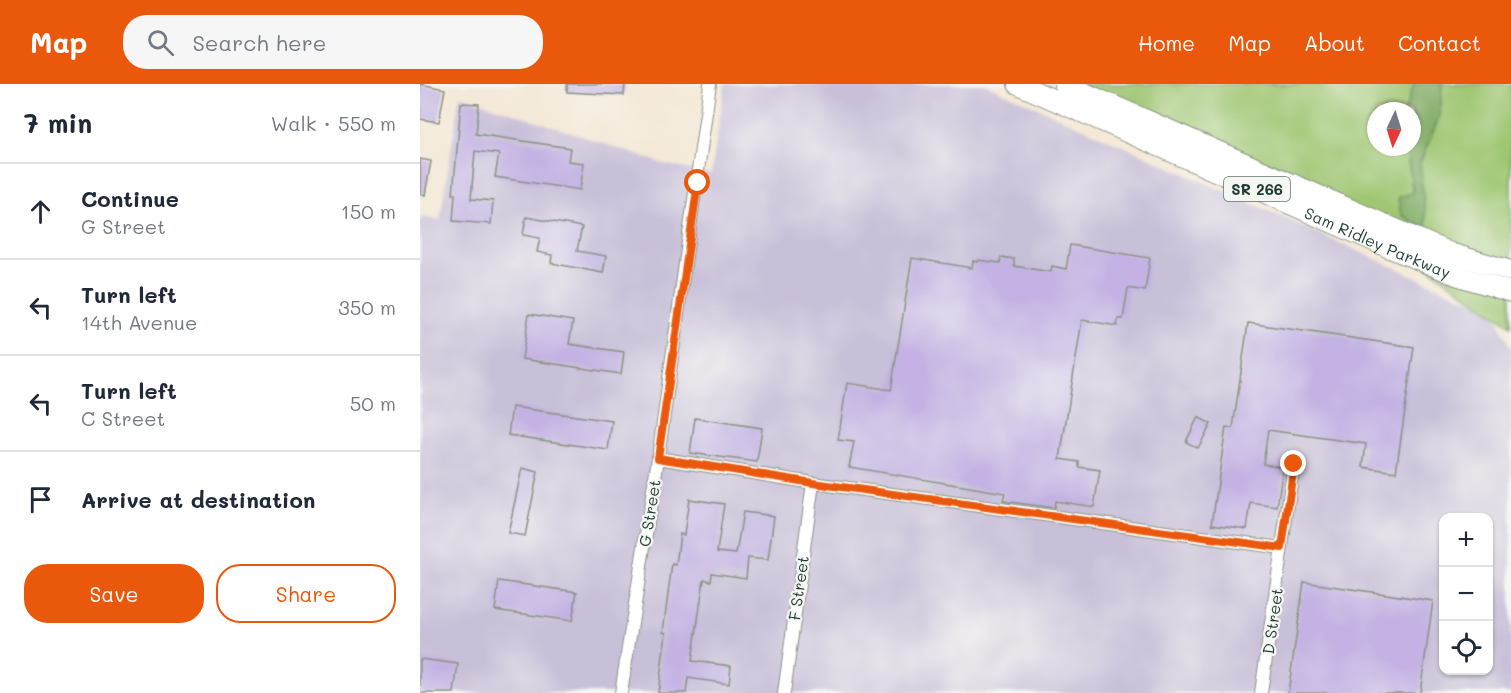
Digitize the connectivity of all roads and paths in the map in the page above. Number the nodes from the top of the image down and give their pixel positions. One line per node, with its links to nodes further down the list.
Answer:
1 (710, 84): 6 (street, G Street)
2 (1018, 84): 5 (main road, Sam Ridley Parkway / SR 266)
3 (1064, 84): 4 (main road, Sam Ridley Parkway / SR 266)
4 (1511, 271)
5 (1504, 290)
6 (658, 458): 8 (street); 10 (street, G Street)
7 (1294, 464): 9 (street, D Street)
8 (813, 483): 9 (street); 11 (street, F Street)
9 (1282, 548): 12 (street, D Street)
10 (621, 693)
11 (784, 693)
12 (1262, 693)

